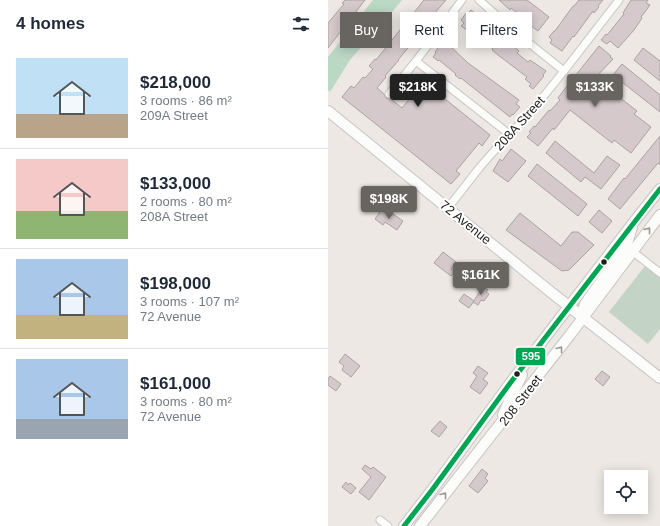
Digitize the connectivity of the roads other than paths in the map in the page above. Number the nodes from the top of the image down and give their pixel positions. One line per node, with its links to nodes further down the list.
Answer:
1 (462, 0): 4 (street)
2 (479, 0): 5 (street)
3 (619, 0): 5 (street, 208A Street)
4 (416, 61): 6 (street); 8 (street)
5 (564, 71): 8 (street, 208A Street)
6 (389, 94)
7 (328, 111): 10 (main road, 72 Avenue)
8 (508, 134): 10 (street, 208A Street)
9 (660, 190): 12 (main road, 208 Street)
10 (448, 208): 15 (main road, 72 Avenue)
11 (660, 215): 13 (main road, 208 Street, one-way to 11)
12 (636, 218): 15 (main road, 208 Street); 16 (main road)
13 (632, 251): 14 (street); 16 (main road, 208 Street)
14 (660, 273)
15 (569, 306): 16 (main road, 72 Avenue); 18 (main road); 21 (main road, 208 Street)
16 (584, 318): 17 (main road, 72 Avenue); 18 (main road, 208 Street, one-way to 16)
17 (660, 378)
18 (499, 427): 22 (main road, 208 Street, one-way to 18)
19 (380, 520): 20 (street)
20 (388, 526)
21 (404, 526)
22 (420, 526)

